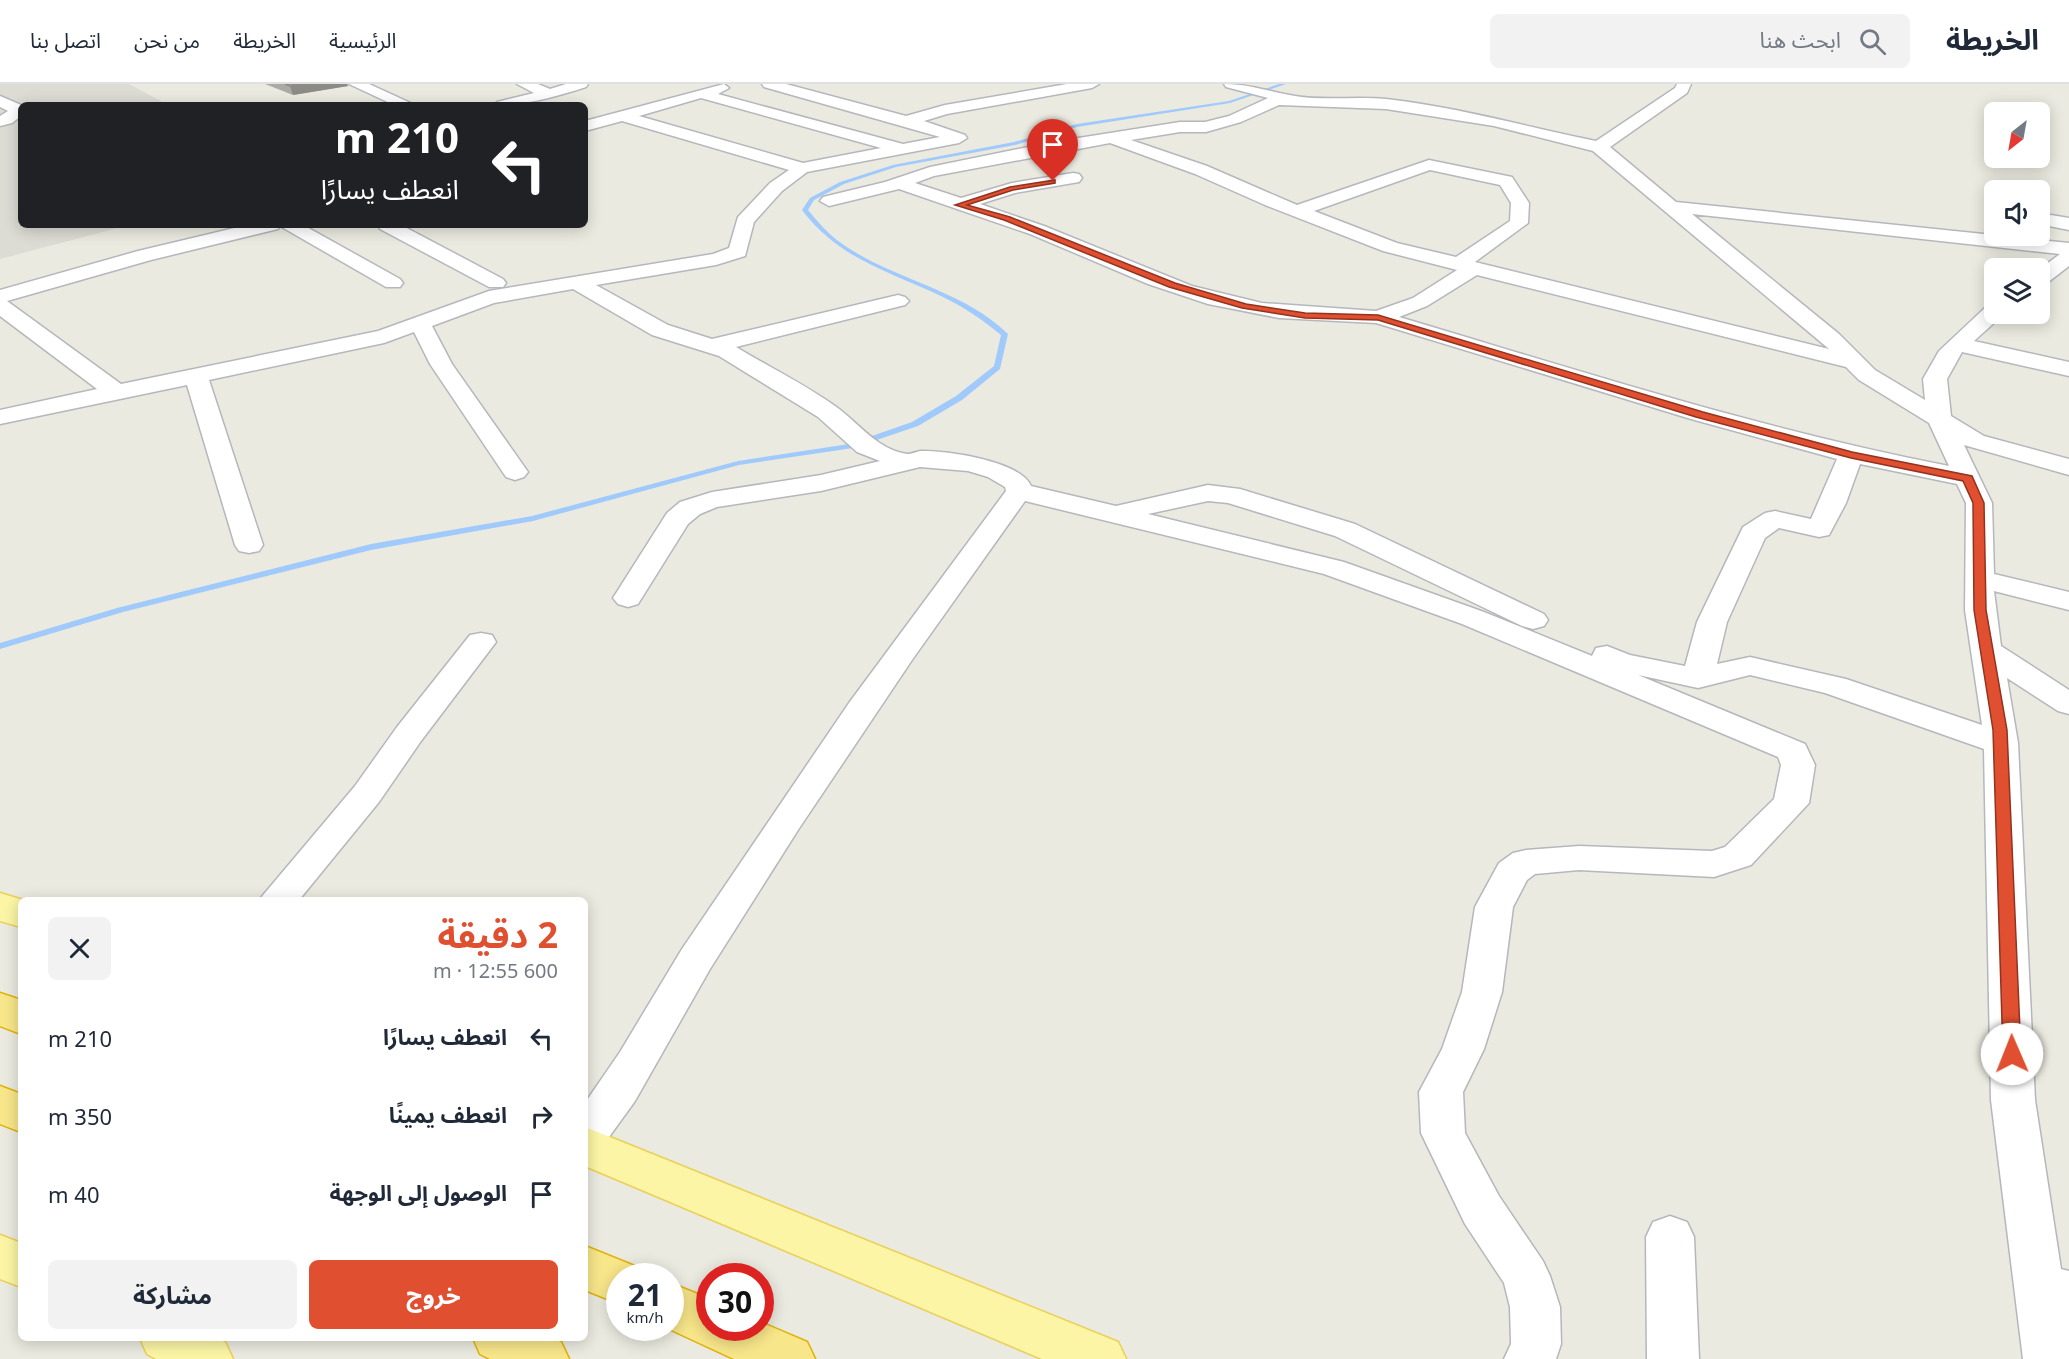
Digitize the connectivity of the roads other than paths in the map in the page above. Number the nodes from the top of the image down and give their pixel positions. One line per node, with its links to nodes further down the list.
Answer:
1 (356, 84): 13 (street)
2 (524, 84): 9 (street)
3 (581, 84): 9 (street)
4 (735, 84): 10 (street)
5 (769, 84): 17 (street)
6 (1092, 84): 17 (street)
7 (1231, 84): 11 (street)
8 (1684, 84): 20 (street)
9 (550, 94): 14 (street)
10 (702, 94): 15 (street); 21 (street)
11 (1291, 99): 19 (street); 20 (street)
12 (0, 101): 16 (street)
13 (400, 102)
14 (515, 102)
15 (623, 116): 18 (street); 22 (street)
16 (0, 121)
17 (905, 121): 21 (street)
18 (588, 125)
19 (1113, 138): 24 (street); 28 (street)
20 (1599, 147): 27 (street)
21 (903, 149): 22 (street)
22 (802, 168): 36 (street)
23 (1073, 178): 26 (street)
24 (898, 183): 25 (street); 26 (street)
25 (829, 201)
26 (958, 205): 42 (street)
27 (1674, 207): 32 (street); 47 (street)
28 (1296, 211): 34 (street); 34 (street)
29 (258, 228): 39 (street)
30 (295, 228): 37 (street)
31 (393, 228): 38 (street)
32 (2069, 249)
33 (2069, 256): 35 (street)
34 (1467, 265): 42 (street); 47 (street)
35 (2050, 271)
36 (576, 282): 44 (street); 46 (street)
37 (393, 283)
38 (496, 283)
39 (0, 297)
40 (898, 301): 46 (street)
41 (0, 306): 50 (street)
42 (1378, 317): 53 (street)
43 (1984, 321): 45 (street)
44 (420, 323): 49 (street); 56 (street)
45 (1957, 344): 48 (street); 52 (street)
46 (712, 346): 54 (street)
47 (1854, 363): 52 (street)
48 (2069, 369)
49 (196, 376): 50 (street); 60 (street)
50 (116, 393): 51 (street)
51 (0, 417)
52 (1939, 419): 55 (street); 57 (street)
53 (1851, 455): 57 (street); 66 (street)
54 (903, 461): 58 (street); 62 (street)
55 (2069, 467)
56 (515, 472)
57 (1968, 478): 61 (street)
58 (1019, 491): 59 (street); 76 (street)
59 (1116, 512): 66 (street); 91 (street)
60 (249, 545)
61 (1979, 579): 63 (street); 65 (street)
62 (628, 598)
63 (2069, 601)
64 (481, 642): 69 (street)
65 (1987, 651): 67 (street); 68 (street)
66 (1698, 678): 68 (street)
67 (2069, 704)
68 (2001, 743): 83 (street)
69 (281, 897)
70 (0, 906): 71 (main road)
71 (18, 913)
72 (0, 1008): 73 (highway)
73 (18, 1017)
74 (0, 1104): 75 (highway)
75 (18, 1113)
76 (588, 1131)
77 (588, 1147): 90 (main road)
78 (1670, 1237): 92 (street)
79 (0, 1256): 80 (main road)
80 (18, 1265)
81 (588, 1268): 82 (highway)
82 (606, 1276)
83 (2054, 1289): 93 (street)
84 (171, 1341): 87 (main road)
85 (504, 1341): 88 (highway)
86 (749, 1341): 89 (highway)
87 (207, 1359)
88 (543, 1359)
89 (789, 1359)
90 (1100, 1359)
91 (1530, 1359)
92 (1673, 1359)
93 (2049, 1359)

